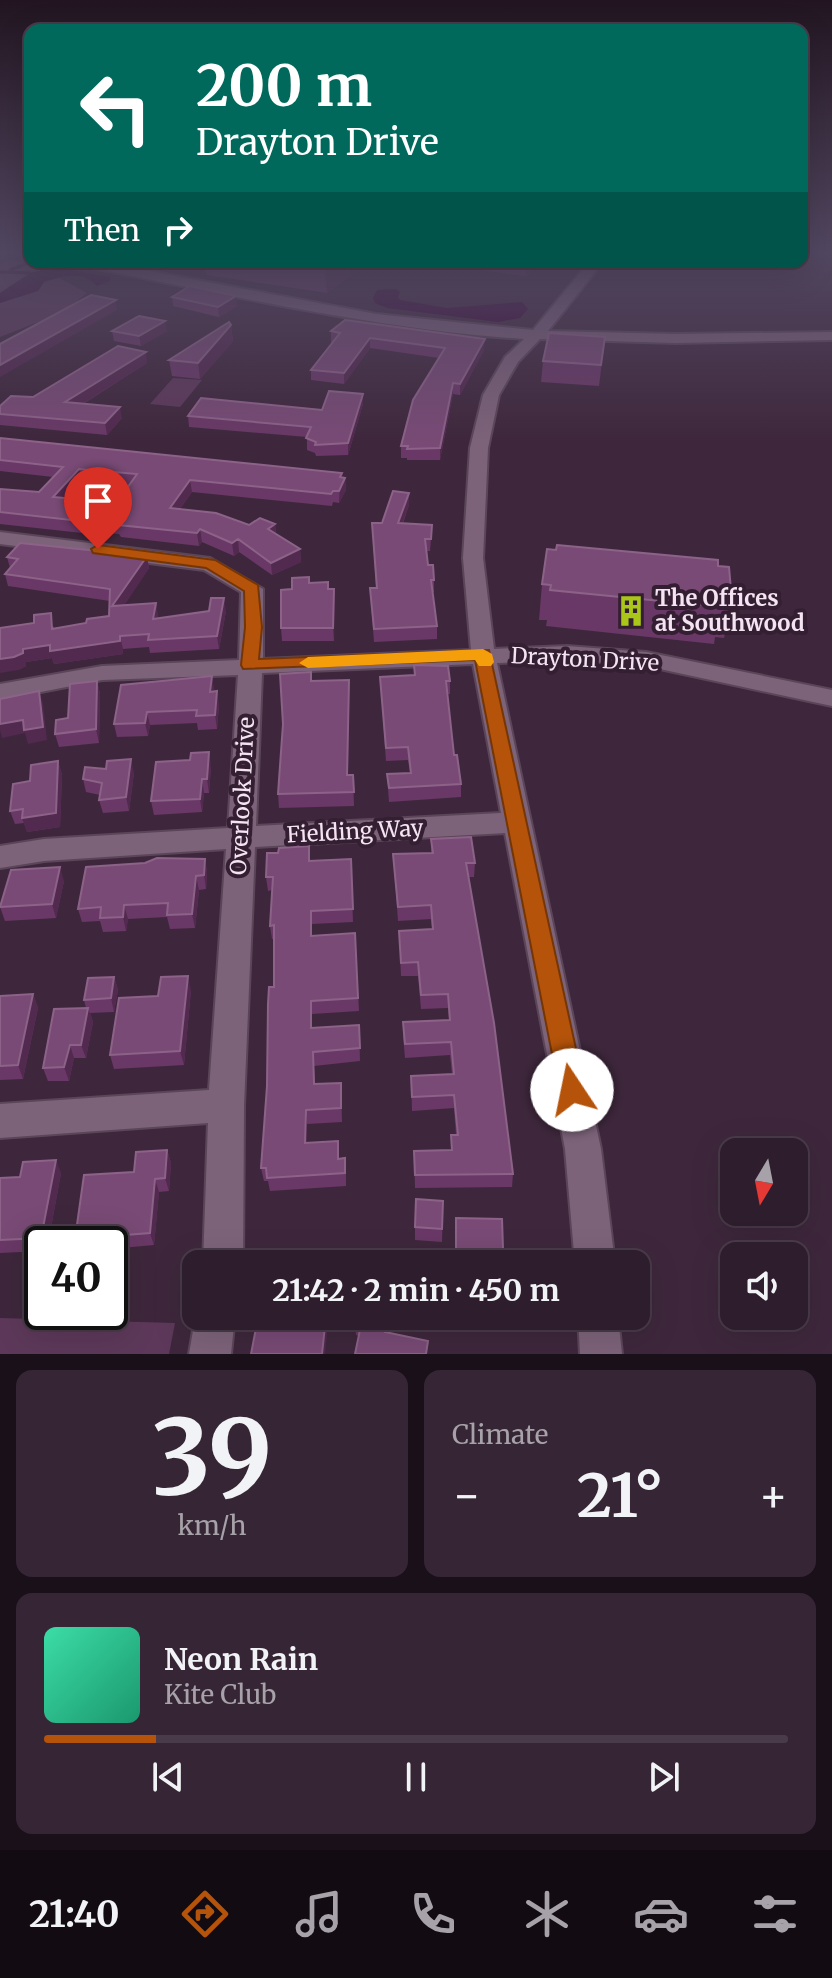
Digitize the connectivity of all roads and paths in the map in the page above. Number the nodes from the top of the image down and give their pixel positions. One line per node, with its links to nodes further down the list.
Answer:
1 (331, 316): 4 (street)
2 (551, 316): 4 (street)
3 (832, 336): 4 (street)
4 (533, 338): 5 (street); 7 (street)
5 (832, 343)
6 (0, 538): 8 (street, Overlook Drive)
7 (483, 654): 8 (street, Drayton Drive); 10 (street, Drayton Drive); 11 (street)
8 (250, 665): 9 (street, Drayton Drive); 12 (street, Overlook Drive)
9 (0, 692)
10 (832, 698)
11 (518, 822): 12 (street, Fielding Way); 17 (street)
12 (240, 837): 13 (street, Fielding Way); 14 (street, Overlook Drive)
13 (0, 857)
14 (226, 1105): 15 (street); 16 (street, Overlook Drive)
15 (0, 1121)
16 (223, 1250)
17 (594, 1250)
18 (213, 1330): 20 (street)
19 (599, 1330): 21 (street)
20 (210, 1354)
21 (601, 1354)

